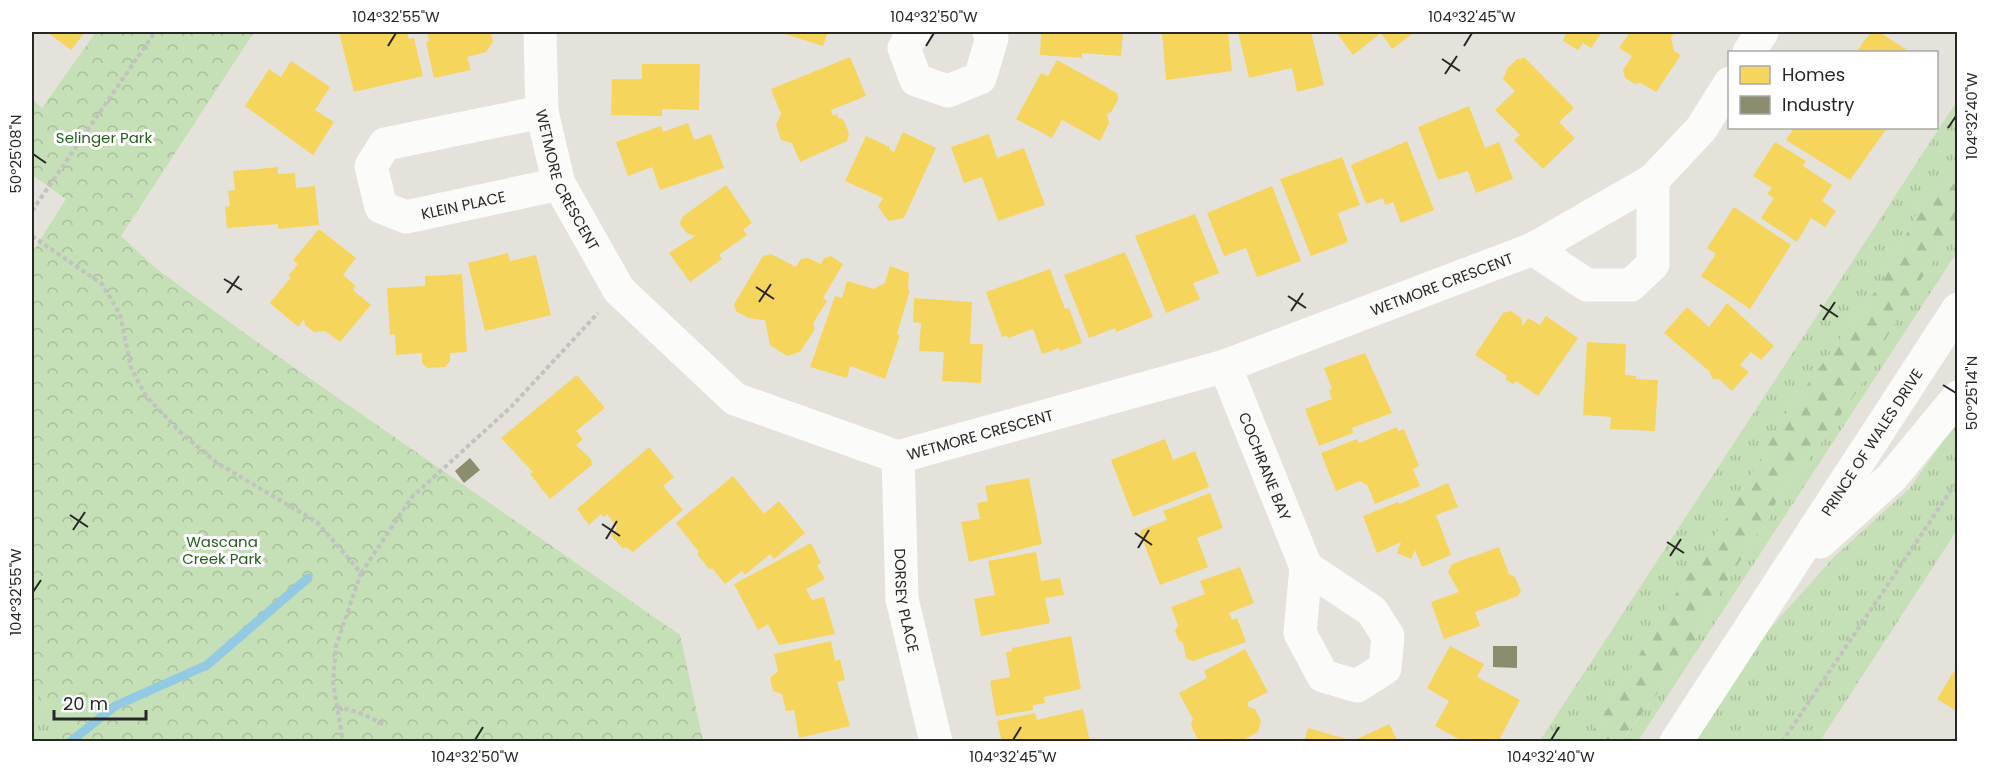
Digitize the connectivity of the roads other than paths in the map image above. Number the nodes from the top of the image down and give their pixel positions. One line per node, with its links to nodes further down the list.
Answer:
1 (540, 32): 7 (street, WETMORE CRESCENT)
2 (914, 32): 3 (street)
3 (989, 32)
4 (1762, 32): 5 (street)
5 (1750, 51)
6 (1728, 86): 8 (street, WETMORE CRESCENT)
7 (542, 112): 9 (street, WETMORE CRESCENT); 9 (street, KLEIN PLACE)
8 (1653, 180): 10 (street, WETMORE CRESCENT); 10 (street)
9 (559, 184): 14 (street, WETMORE CRESCENT)
10 (1533, 249): 12 (street, WETMORE CRESCENT)
11 (1958, 309): 16 (street, PRINCE OF WALES DRIVE)
12 (1225, 366): 14 (street, WETMORE CRESCENT); 15 (street, COCHRANE BAY)
13 (1958, 397): 16 (street, PRINCE OF WALES DRIVE)
14 (898, 457): 17 (street, DORSEY PLACE)
15 (1306, 567)
16 (1785, 573): 18 (street, PRINCE OF WALES DRIVE)
17 (936, 741)
18 (1676, 741)

